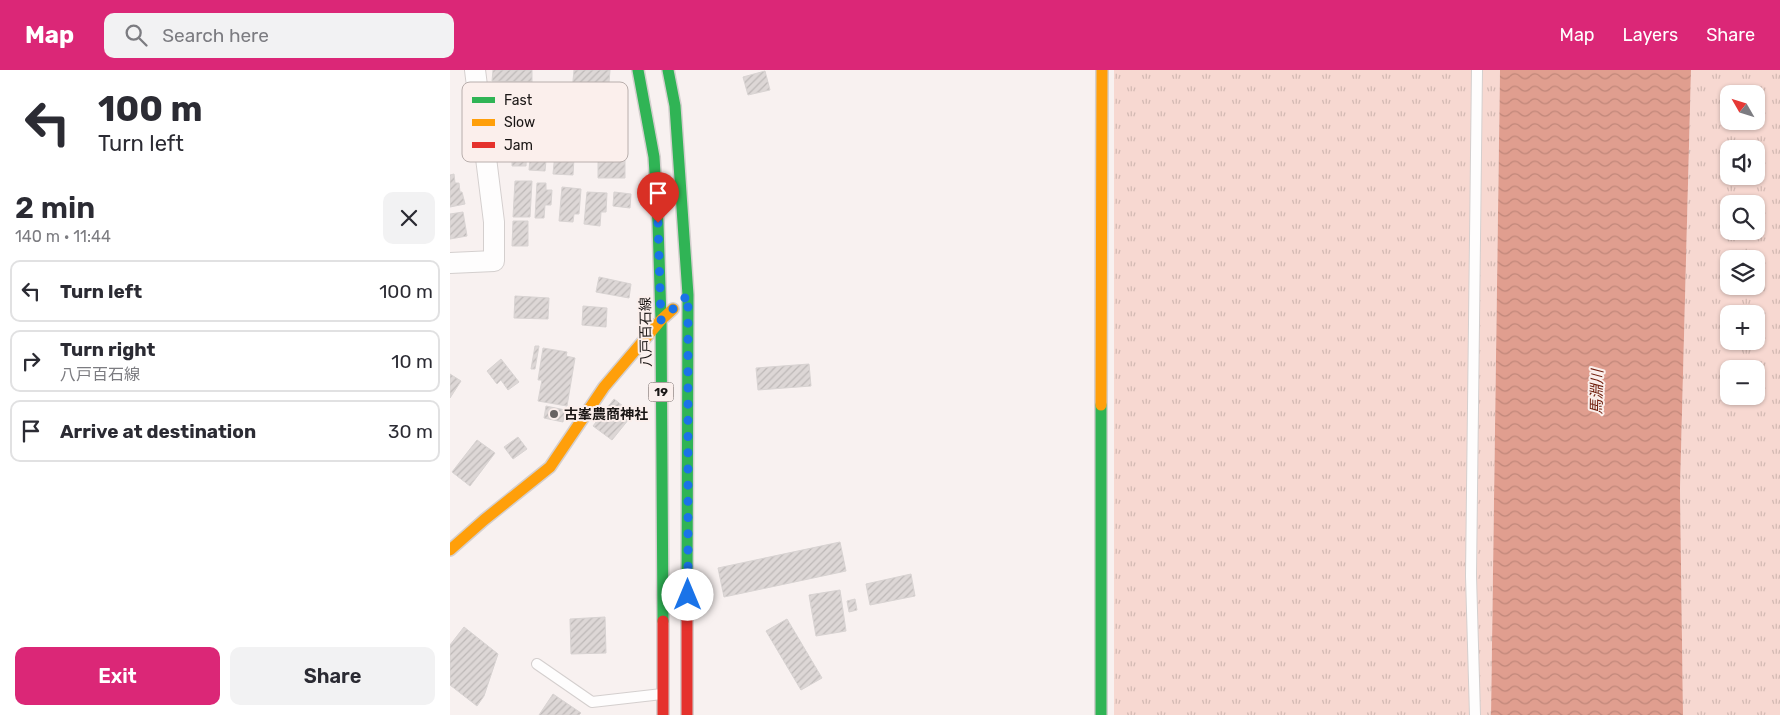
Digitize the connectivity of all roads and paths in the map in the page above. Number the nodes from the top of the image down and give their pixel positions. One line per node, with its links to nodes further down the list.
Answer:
1 (638, 70): 8 (main road, 八戸百石線 / 19)
2 (668, 70): 7 (main road, 19)
3 (1102, 70): 14 (main road)
4 (1477, 70): 15 (lane)
5 (486, 162): 6 (street)
6 (450, 263)
7 (688, 295): 8 (main road); 13 (main road, 19)
8 (661, 320): 9 (main road); 11 (main road, 八戸百石線 / 19)
9 (450, 550)
10 (537, 664): 11 (lane)
11 (662, 694): 12 (main road, 八戸百石線 / 19)
12 (663, 715)
13 (687, 715)
14 (1101, 715)
15 (1475, 715)

